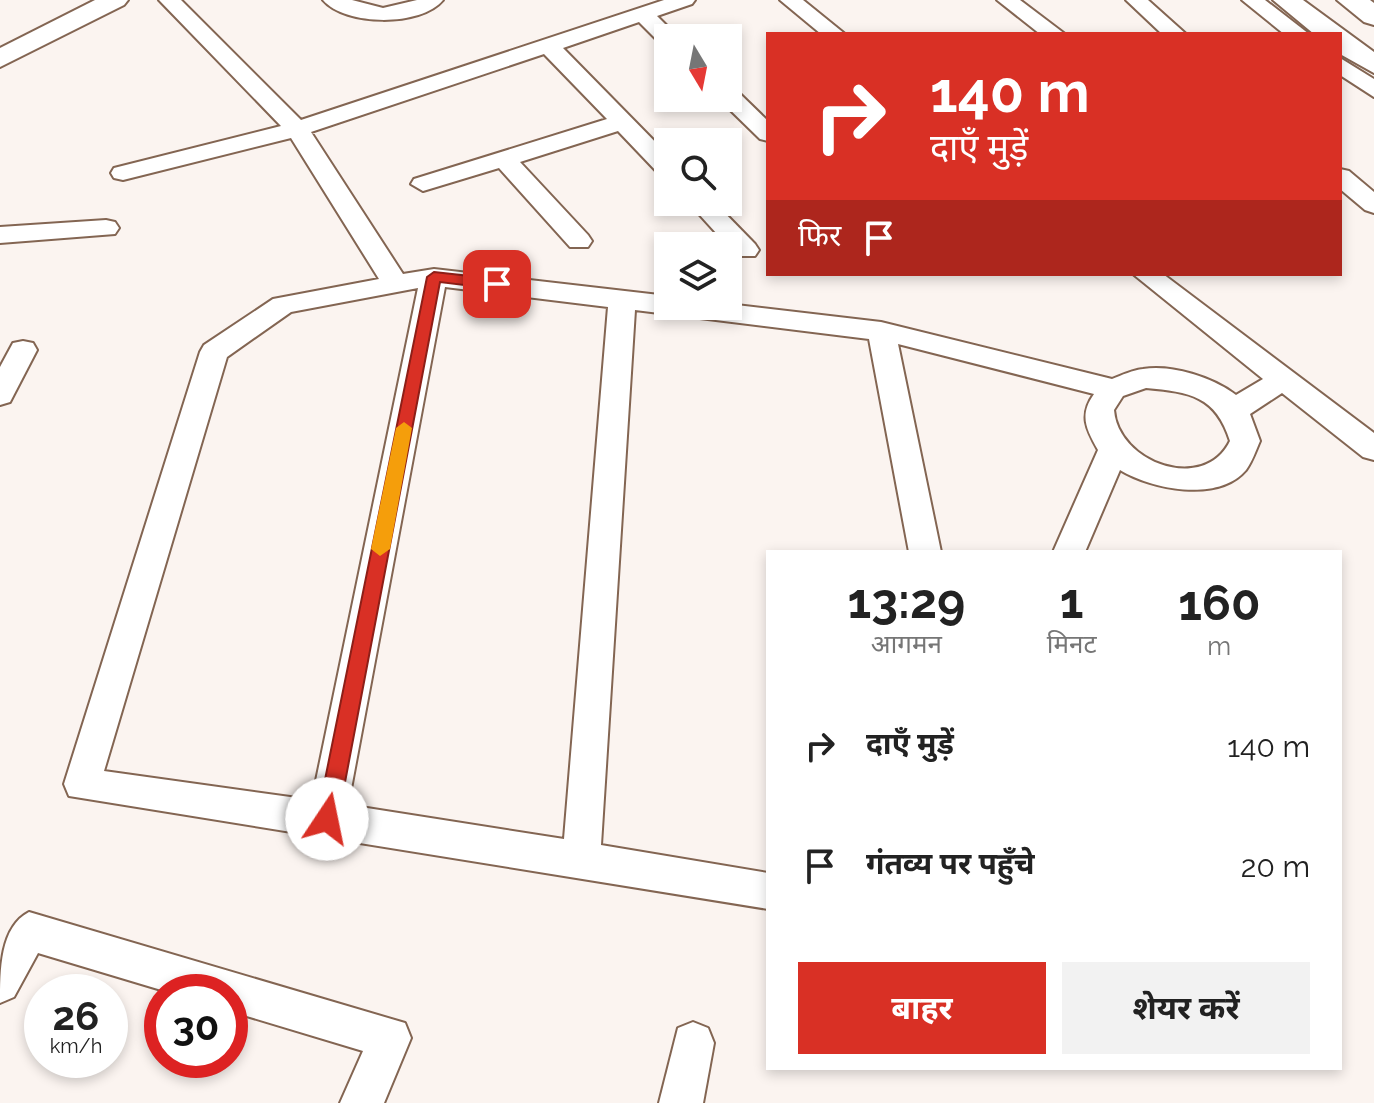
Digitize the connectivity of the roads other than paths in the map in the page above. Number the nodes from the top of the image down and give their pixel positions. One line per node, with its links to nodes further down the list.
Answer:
1 (115, 0): 22 (street)
2 (169, 0): 28 (street)
3 (333, 0): 4 (street)
4 (433, 0)
5 (685, 0): 12 (street)
6 (790, 0): 15 (street)
7 (1007, 0): 16 (street)
8 (1136, 0): 17 (street)
9 (1252, 0): 18 (street)
10 (1286, 0): 19 (street)
11 (1351, 0): 13 (highway)
12 (643, 14): 14 (street); 21 (street)
13 (1374, 16)
14 (654, 25)
15 (831, 32)
16 (1051, 32)
17 (1173, 32)
18 (1295, 32)
19 (1328, 32)
20 (1342, 42): 23 (street)
21 (548, 45): 27 (street); 28 (street)
22 (0, 59)
23 (1374, 65)
24 (1342, 66): 25 (street)
25 (1374, 90)
26 (742, 109): 29 (street)
27 (623, 122): 30 (street); 31 (street)
28 (297, 129): 32 (street); 43 (street)
29 (766, 132)
30 (654, 154)
31 (504, 159): 34 (street); 39 (street)
32 (123, 173)
33 (1342, 178): 35 (street)
34 (423, 184)
35 (1374, 205)
36 (713, 216): 40 (street)
37 (106, 228): 38 (street)
38 (0, 235)
39 (579, 241)
40 (746, 250)
41 (1149, 276): 49 (street)
42 (434, 277): 43 (street); 44 (street); 57 (street)
43 (396, 284): 57 (street)
44 (622, 300): 45 (street); 58 (street)
45 (654, 303)
46 (742, 314): 47 (street)
47 (881, 331): 50 (street); 55 (street)
48 (23, 350): 51 (street)
49 (1282, 380): 52 (street); 53 (street)
50 (1113, 389): 52 (street); 54 (street)
51 (0, 395)
52 (1233, 411): 54 (street)
53 (1374, 449)
54 (1113, 450): 56 (street)
55 (925, 550)
56 (1070, 550)
57 (327, 819): 58 (street)
58 (581, 860): 59 (street)
59 (766, 891)
60 (0, 983): 62 (street)
61 (693, 1043): 63 (street)
62 (362, 1103)
63 (681, 1103)

